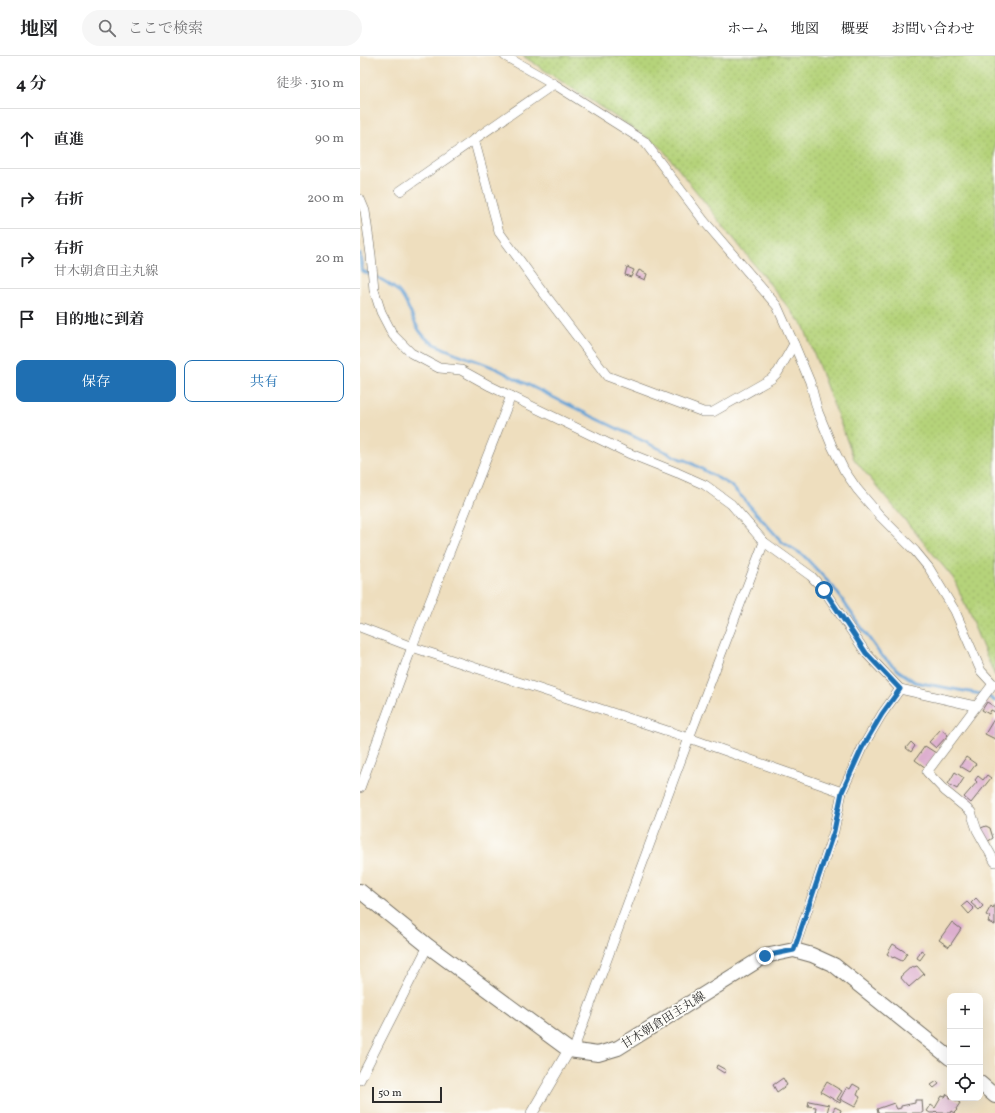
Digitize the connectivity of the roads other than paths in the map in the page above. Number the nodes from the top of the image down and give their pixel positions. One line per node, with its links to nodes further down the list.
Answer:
1 (505, 56): 2 (street)
2 (554, 84): 3 (street); 6 (street)
3 (474, 139): 4 (street); 6 (street)
4 (400, 191)
5 (360, 199): 7 (street)
6 (794, 344): 11 (street)
7 (511, 396): 8 (street); 10 (street)
8 (764, 542): 12 (street); 14 (street)
9 (360, 627): 10 (street)
10 (412, 647): 14 (street); 15 (street)
11 (994, 684): 13 (street)
12 (900, 689): 13 (street); 16 (street)
13 (975, 706): 17 (street)
14 (689, 738): 16 (street); 21 (street)
15 (360, 788)
16 (842, 792): 20 (street)
17 (995, 862)
18 (360, 891): 19 (main road, 甘木朝倉田主丸線)
19 (428, 946): 21 (main road, 甘木朝倉田主丸線); 23 (street)
20 (794, 950): 21 (main road, 甘木朝倉田主丸線); 22 (main road, 甘木朝倉田主丸線)
21 (571, 1051): 26 (street)
22 (947, 1056)
23 (360, 1080)
24 (983, 1086): 25 (main road)
25 (995, 1096)
26 (532, 1113)

